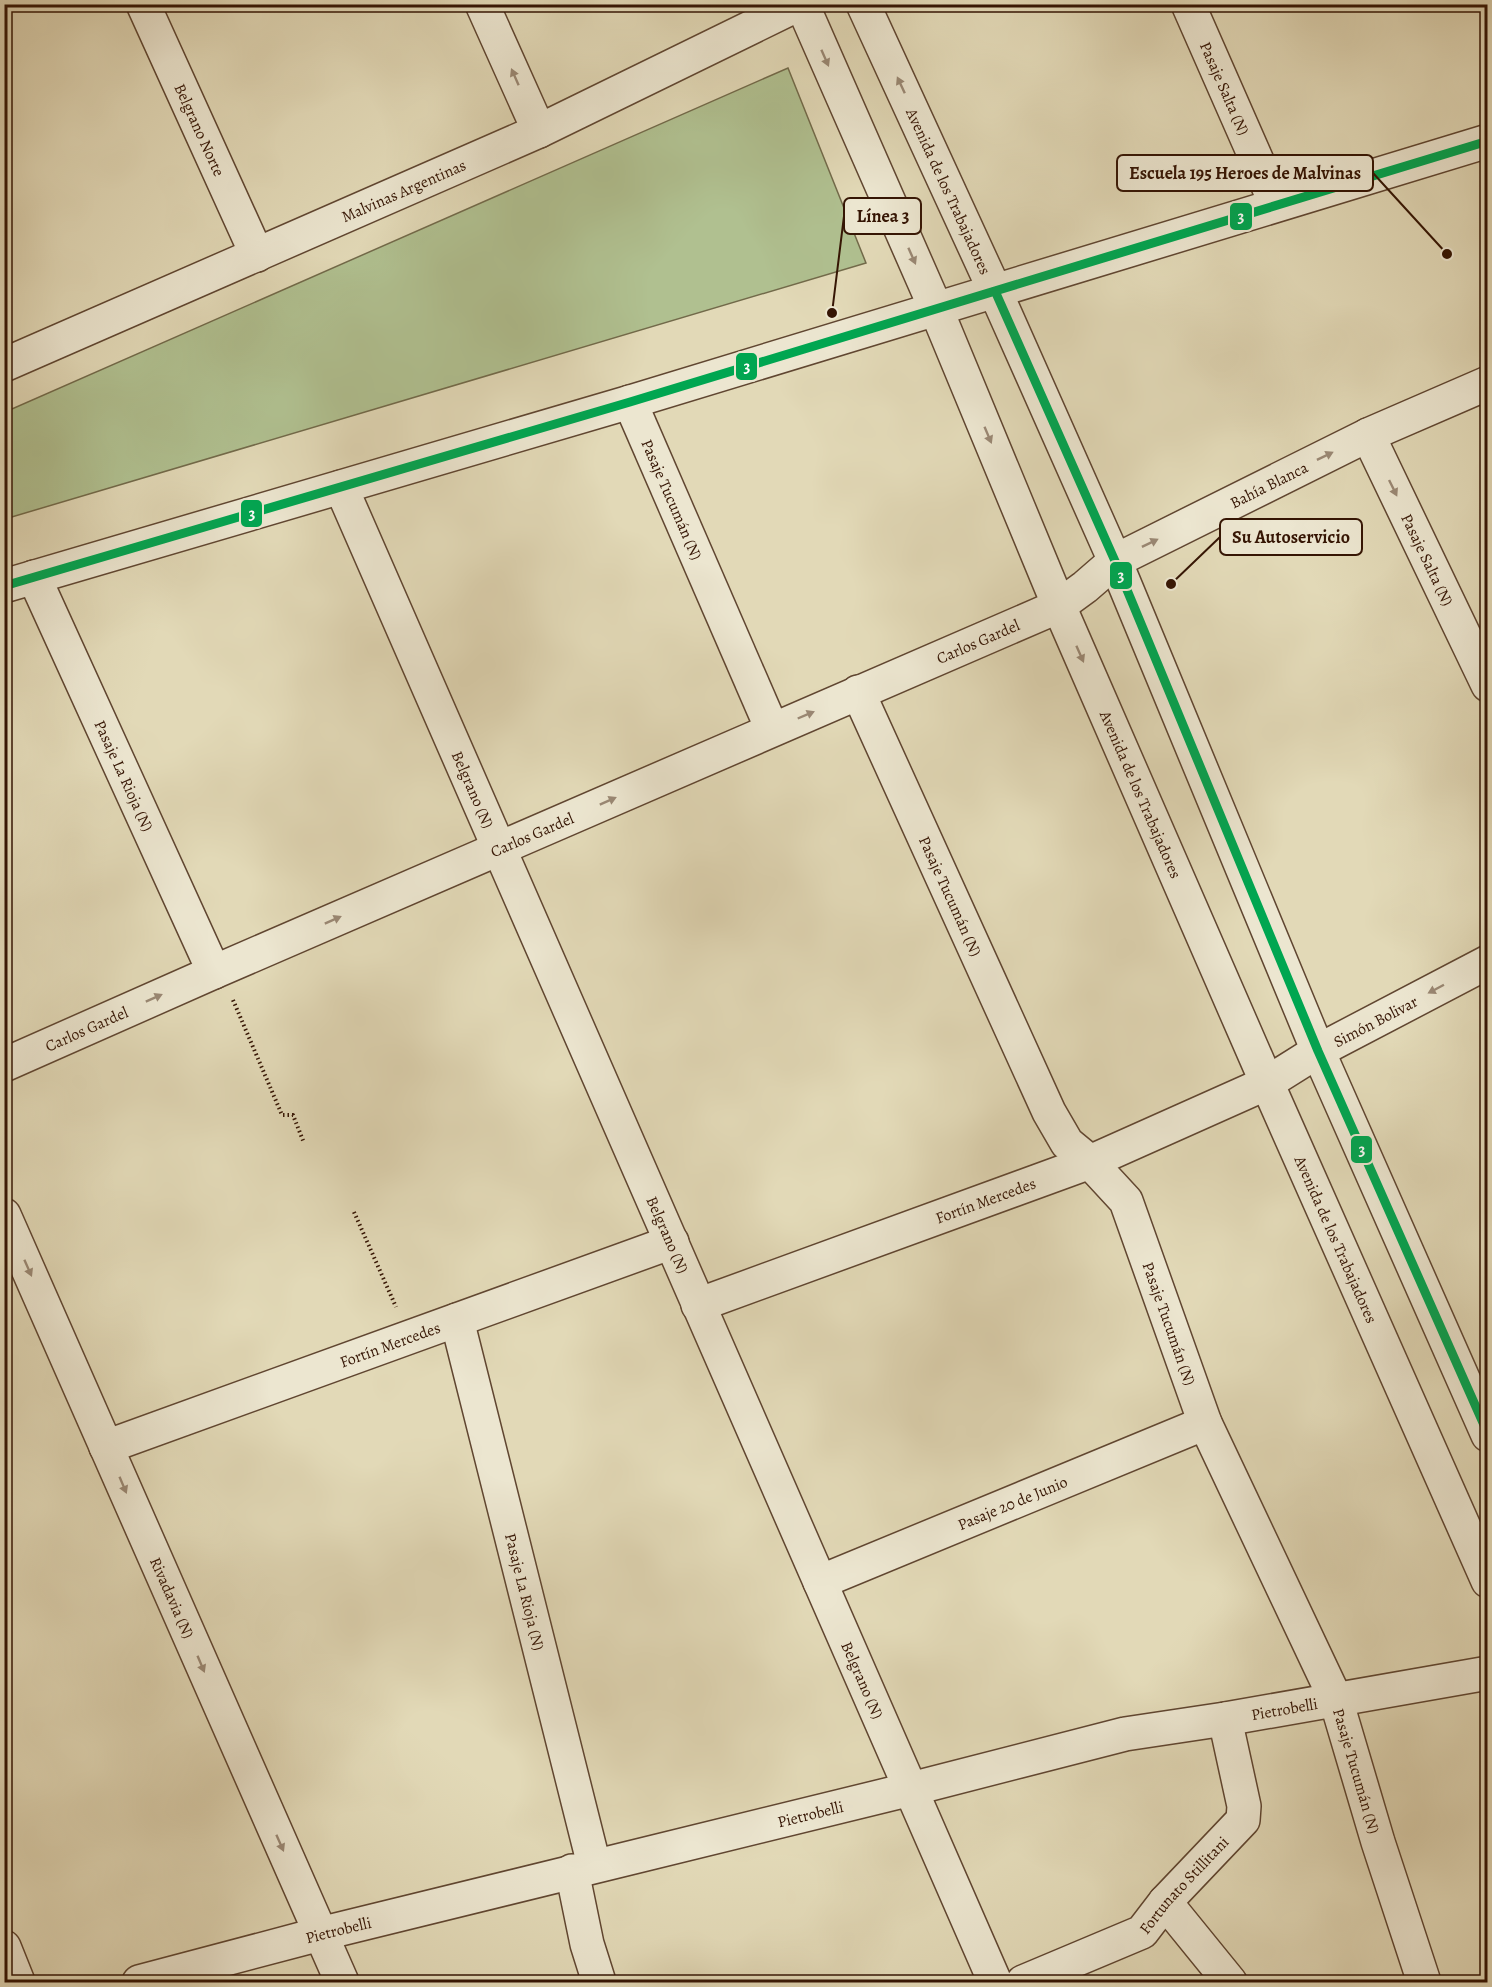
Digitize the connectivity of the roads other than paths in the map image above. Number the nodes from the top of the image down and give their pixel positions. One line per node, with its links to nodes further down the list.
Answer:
1 (143, 4): 9 (street, Belgrano Norte)
2 (482, 4): 6 (street, one-way to 2)
3 (800, 4): 6 (street, Malvinas Argentinas); 11 (street, Avenida de los Trabajadores, one-way to 11)
4 (863, 4): 10 (street, Avenida de los Trabajadores, one-way to 4)
5 (1188, 4): 8 (street, Pasaje Salta (N))
6 (539, 130): 9 (street, Malvinas Argentinas)
7 (1488, 141): 8 (street)
8 (1276, 204): 10 (street)
9 (257, 255): 12 (street, Malvinas Argentinas)
10 (995, 291): 11 (street); 17 (street, Avenida de los Trabajadores)
11 (936, 309): 14 (street); 19 (street, Avenida de los Trabajadores, one-way to 19)
12 (4, 365)
13 (1488, 383): 15 (street, Bahía Blanca)
14 (630, 402): 16 (street); 22 (street, Pasaje Tucumán (N))
15 (1368, 435): 17 (street, Bahía Blanca, one-way to 15); 20 (street, Pasaje Salta (N), one-way to 20)
16 (341, 487): 18 (street); 23 (street, Belgrano (N))
17 (1114, 561): 19 (street, Bahía Blanca); 26 (street, Avenida de los Trabajadores)
18 (19, 581): 25 (street, Pasaje La Rioja (N))
19 (1059, 606): 21 (street, Carlos Gardel); 28 (street, Avenida de los Trabajadores, one-way to 28)
20 (1488, 685)
21 (858, 692): 22 (street, Carlos Gardel, one-way to 21); 29 (street, Pasaje Tucumán (N))
22 (772, 729): 23 (street, Carlos Gardel, one-way to 22)
23 (499, 848): 25 (street, Carlos Gardel, one-way to 23); 31 (street, Belgrano (N))
24 (1488, 962): 26 (street, Simón Bolivar, one-way to 26)
25 (218, 970): 27 (street, Carlos Gardel, one-way to 25)
26 (1318, 1051): 28 (street, Simón Bolivar); 35 (street, Avenida de los Trabajadores)
27 (4, 1065)
28 (1267, 1083): 29 (street, Fortín Mercedes); 37 (street, Avenida de los Trabajadores)
29 (1090, 1162): 32 (street, Fortín Mercedes); 34 (street, Pasaje Tucumán (N))
30 (4, 1215): 36 (street, Rivadavia (N), one-way to 36)
31 (672, 1242): 32 (street, Belgrano (N)); 33 (street, Fortín Mercedes)
32 (698, 1305): 38 (street, Belgrano (N))
33 (457, 1320): 36 (street, Fortín Mercedes); 43 (street, Pasaje La Rioja (N))
34 (1205, 1423): 38 (street, Pasaje 20 de Junio); 40 (street, Pasaje Tucumán (N))
35 (1488, 1435)
36 (106, 1447): 45 (street, Rivadavia (N), one-way to 45)
37 (1488, 1581)
38 (820, 1582): 42 (street, Belgrano (N))
39 (1488, 1672): 40 (street, Pietrobelli)
40 (1336, 1700): 41 (street, Pietrobelli); 54 (street, Pasaje Tucumán (N))
41 (1225, 1719): 42 (street, Pietrobelli); 44 (street, Fortunato Stillitani)
42 (911, 1789): 43 (street, Pietrobelli); 51 (street, Belgrano (N))
43 (583, 1868): 45 (street, Pietrobelli); 50 (street, Pasaje La Rioja (N))
44 (1165, 1902): 52 (street, Fortunato Stillitani); 53 (street)
45 (320, 1934): 48 (street, Pietrobelli); 49 (street, Rivadavia (N))
46 (4, 1947): 47 (street)
47 (18, 1983)
48 (139, 1983)
49 (342, 1983)
50 (599, 1983)
51 (995, 1983)
52 (1023, 1983)
53 (1230, 1983)
54 (1424, 1983)

